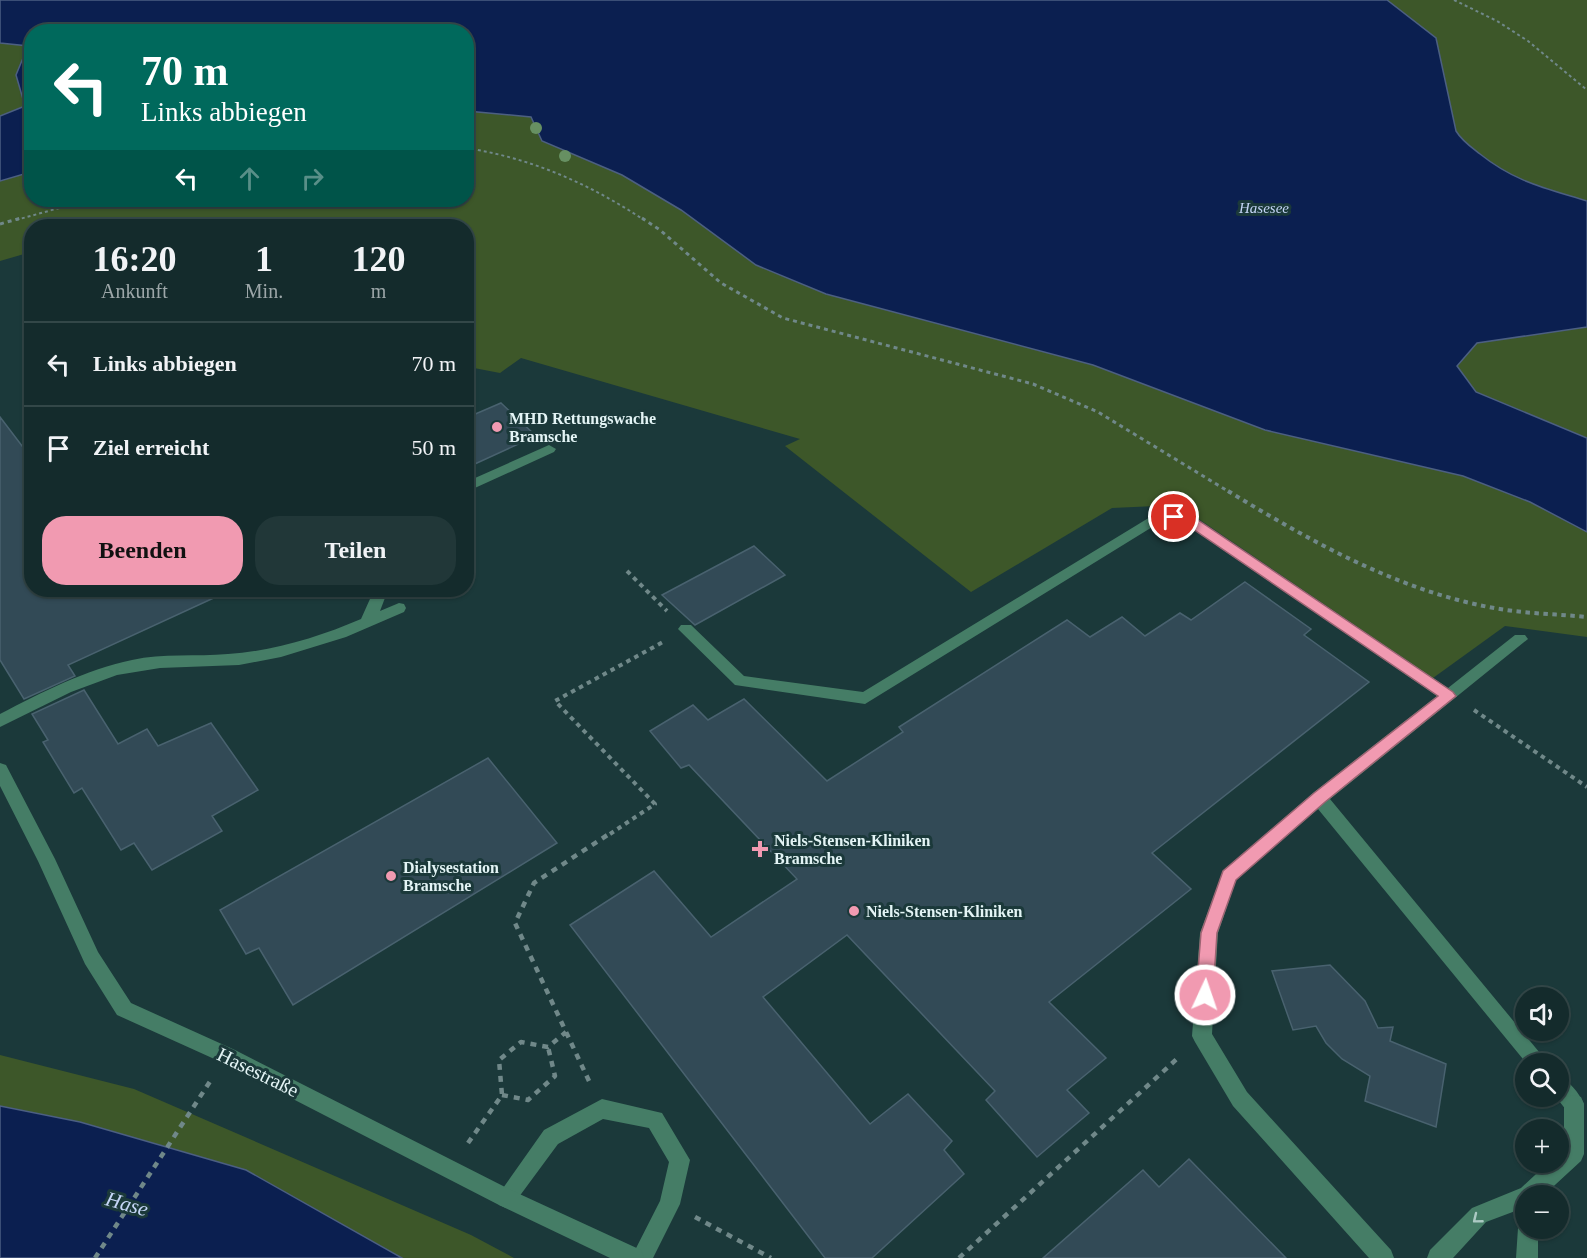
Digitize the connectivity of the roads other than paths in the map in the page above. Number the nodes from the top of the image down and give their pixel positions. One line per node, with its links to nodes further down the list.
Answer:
1 (549, 449): 2 (street)
2 (474, 484)
3 (378, 597): 5 (street)
4 (399, 608): 5 (street)
5 (367, 623): 9 (street)
6 (686, 629): 8 (street)
7 (1520, 639): 8 (street)
8 (1450, 695): 11 (street)
9 (0, 721)
10 (0, 770): 16 (street, Hasestraße)
11 (1319, 798): 12 (street); 21 (street)
12 (1531, 1053)
13 (1569, 1098): 14 (street)
14 (1580, 1153): 15 (street)
15 (1541, 1185)
16 (506, 1198): 19 (street, Hasestraße); 20 (street)
17 (1515, 1201): 22 (street, one-way to 22)
18 (1528, 1239): 23 (street)
19 (633, 1258)
20 (642, 1258)
21 (1383, 1258)
22 (1438, 1258)
23 (1527, 1258)

